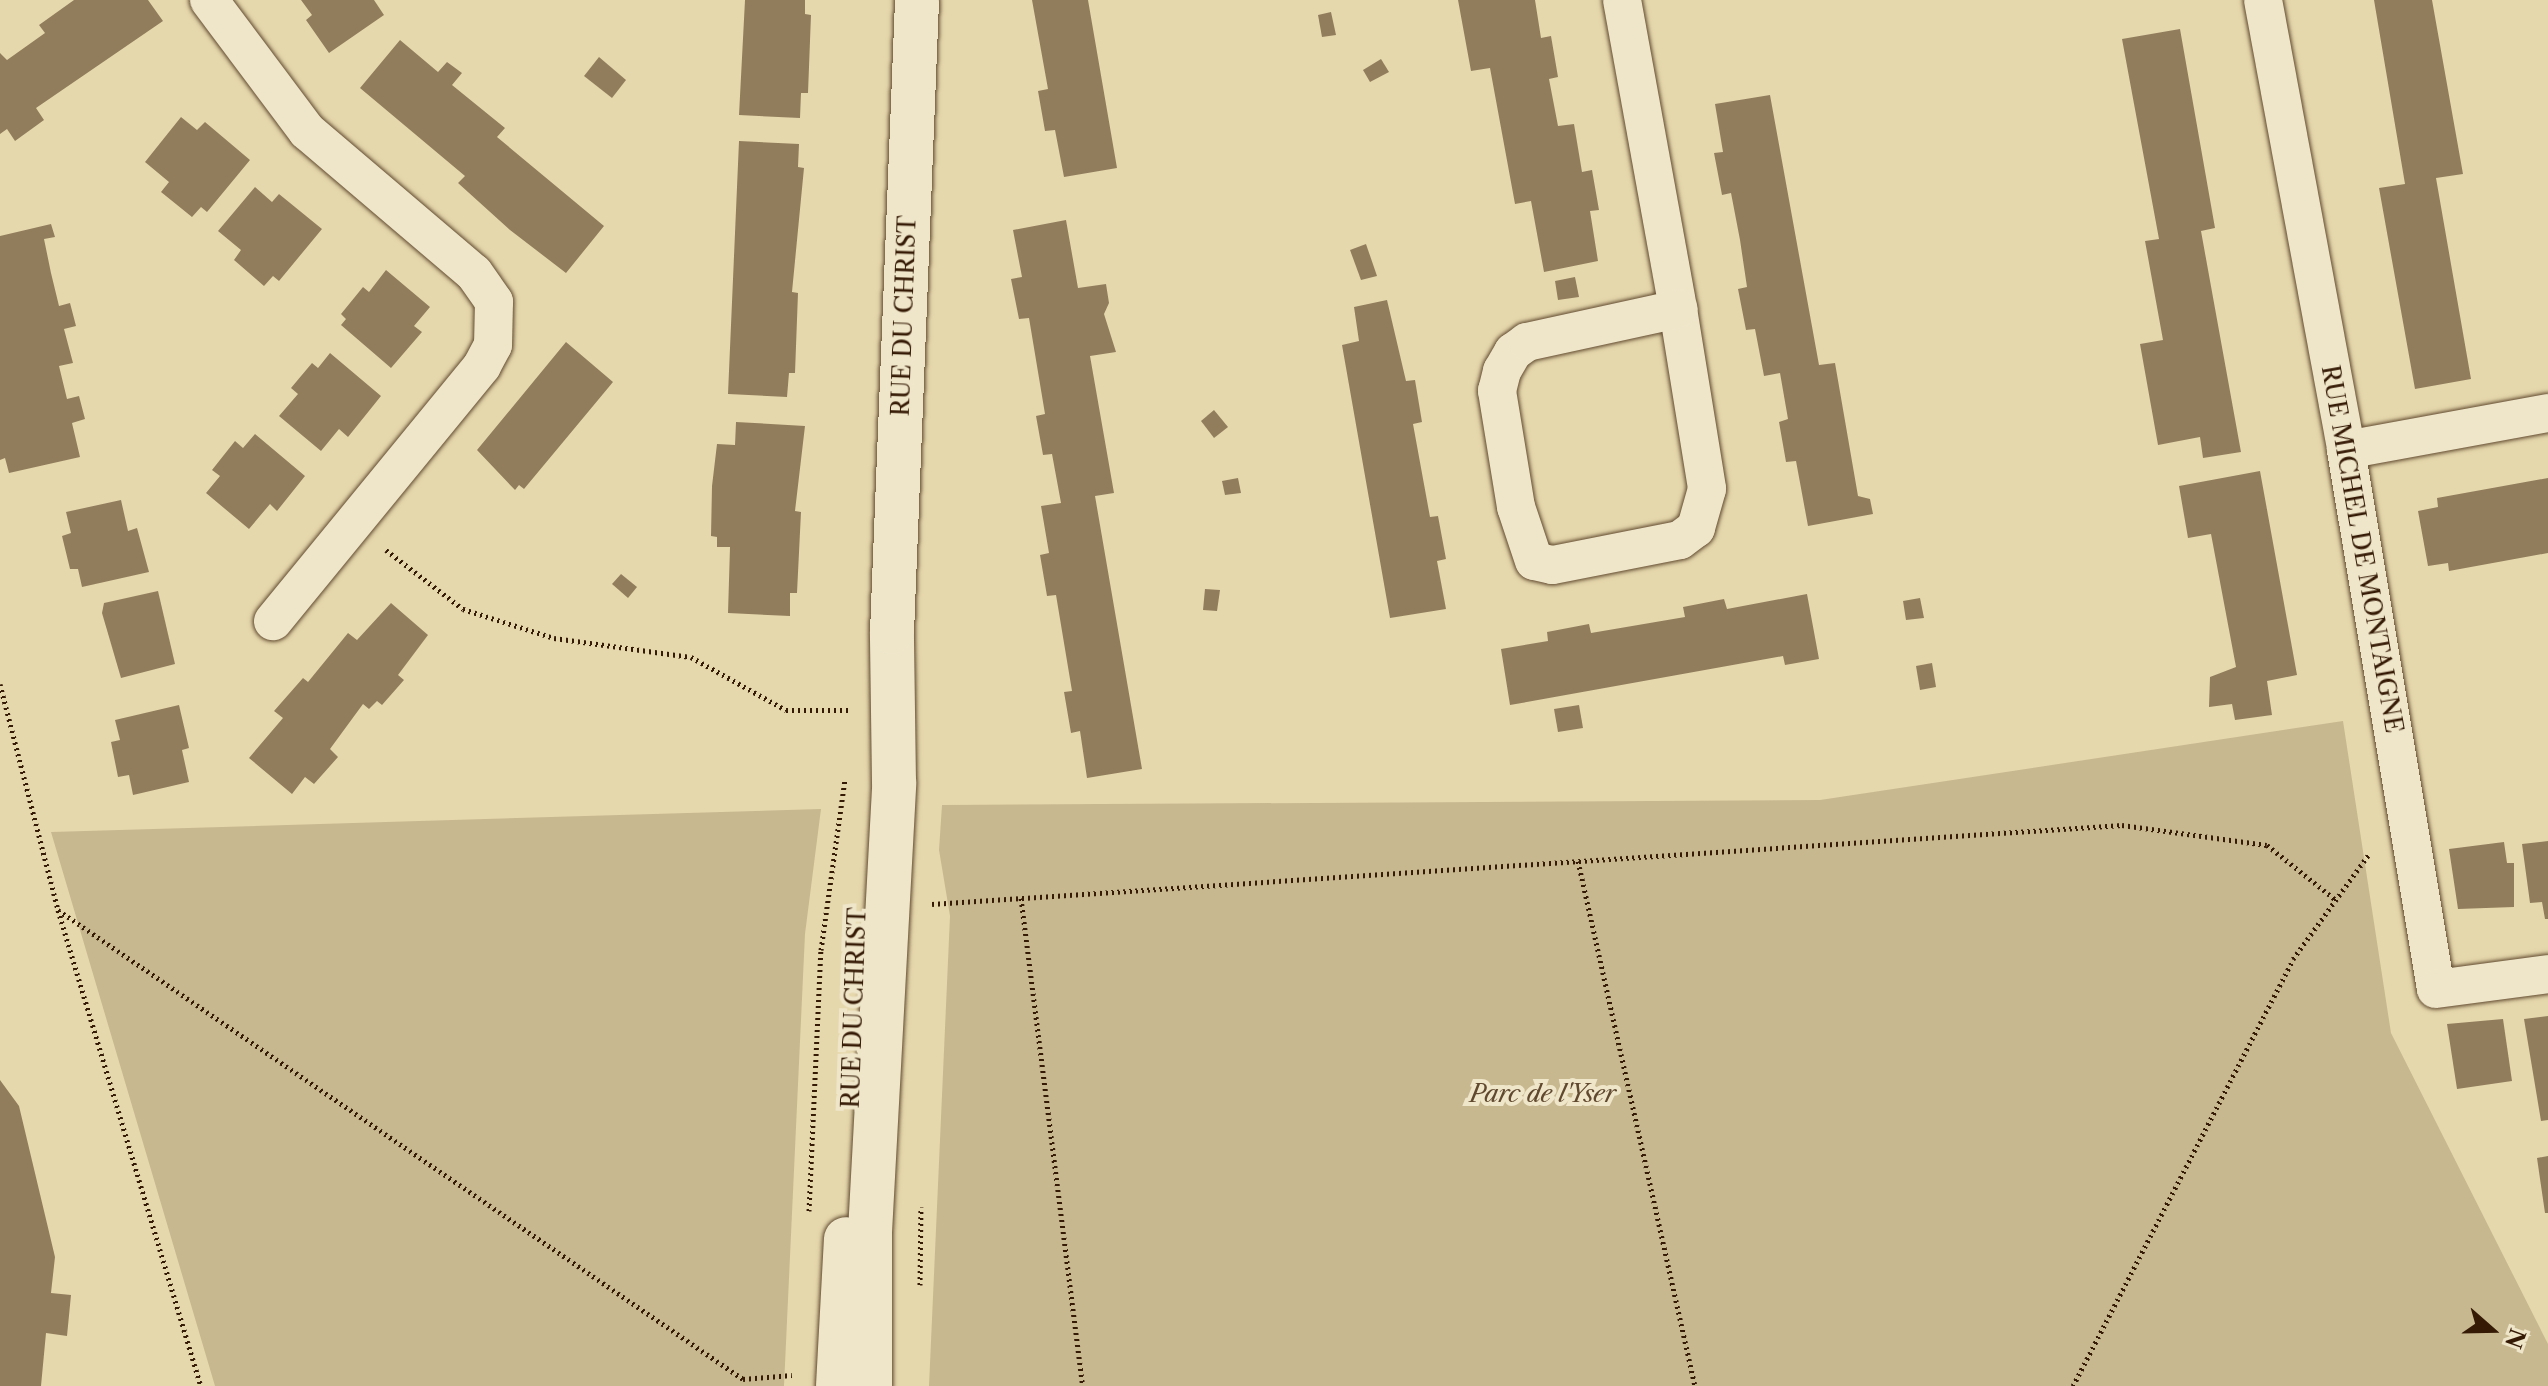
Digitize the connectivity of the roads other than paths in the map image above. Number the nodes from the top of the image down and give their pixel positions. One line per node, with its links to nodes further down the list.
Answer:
1 (209, 0): 8 (street)
2 (917, 0): 9 (street, RUE DU CHRIST)
3 (1622, 0): 5 (street)
4 (2263, 0): 7 (street, RUE MICHEL DE MONTAIGNE)
5 (1678, 309): 5 (street)
6 (2548, 413): 7 (street)
7 (2346, 450): 10 (street, RUE MICHEL DE MONTAIGNE)
8 (273, 621)
9 (892, 632): 11 (street, RUE DU CHRIST); 11 (street, RUE DU CHRIST)
10 (2548, 974)
11 (849, 1382)

